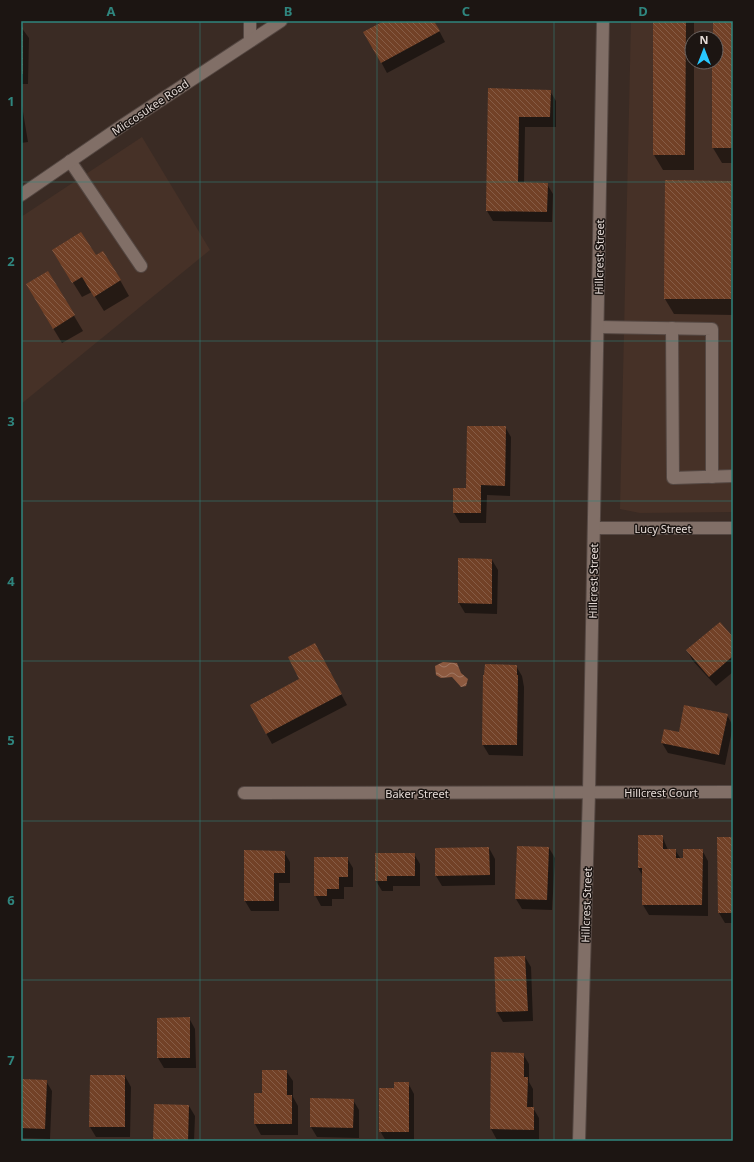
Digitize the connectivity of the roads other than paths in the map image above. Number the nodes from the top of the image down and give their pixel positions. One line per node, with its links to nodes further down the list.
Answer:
1 (250, 21): 4 (street)
2 (281, 21): 4 (street, Miccosukee Road)
3 (604, 21): 8 (street, Hillcrest Street)
4 (250, 41): 5 (street, Miccosukee Road)
5 (70, 161): 6 (street, Miccosukee Road); 7 (street)
6 (21, 195)
7 (141, 266)
8 (598, 327): 9 (street); 12 (street, Hillcrest Street)
9 (672, 328): 11 (street); 11 (street)
10 (733, 476): 11 (street)
11 (712, 477)
12 (594, 528): 13 (street, Lucy Street); 14 (street, Hillcrest Street)
13 (733, 528)
14 (589, 792): 15 (street, Hillcrest Court); 16 (street, Baker Street); 17 (street, Hillcrest Street)
15 (733, 792)
16 (244, 793)
17 (579, 1141)

